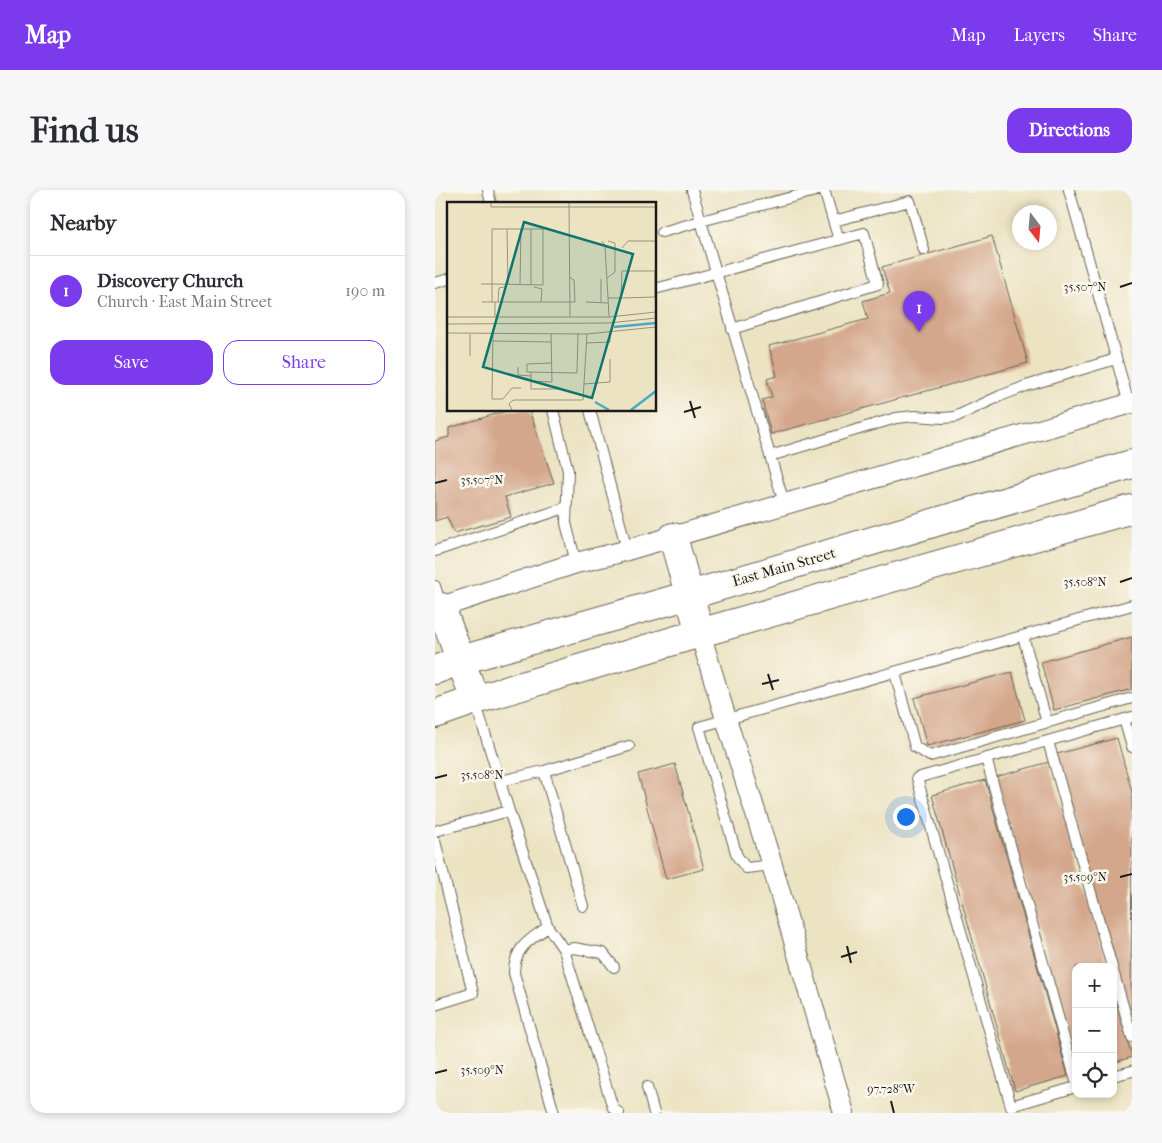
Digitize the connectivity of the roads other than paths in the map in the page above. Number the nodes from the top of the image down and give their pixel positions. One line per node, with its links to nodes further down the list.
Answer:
1 (692, 190): 6 (lane)
2 (819, 190): 6 (lane)
3 (824, 190): 5 (lane)
4 (1069, 190): 13 (lane)
5 (834, 220): 8 (lane); 9 (lane)
6 (701, 222): 7 (lane); 10 (lane)
7 (662, 232)
8 (839, 240): 10 (lane); 12 (lane)
9 (924, 250)
10 (716, 272): 11 (lane); 12 (lane)
11 (656, 289)
12 (732, 329): 17 (lane)
13 (1116, 359): 14 (lane); 17 (lane)
14 (1130, 404): 19 (street)
15 (553, 411): 20 (lane)
16 (591, 411): 23 (lane)
17 (769, 456): 19 (lane)
18 (1132, 464): 26 (highway, East Main Street)
19 (784, 503): 22 (street)
20 (565, 508): 24 (lane); 25 (lane)
21 (1132, 509): 29 (highway)
22 (673, 537): 23 (street); 26 (highway)
23 (627, 550): 25 (street)
24 (435, 551)
25 (576, 563): 27 (street)
26 (690, 595): 29 (highway); 31 (highway, East Main Street)
27 (437, 600): 31 (highway)
28 (1132, 605): 30 (lane)
29 (701, 633): 35 (highway); 38 (street)
30 (1023, 636): 33 (lane); 39 (lane)
31 (461, 660): 32 (highway, East Main Street); 35 (highway)
32 (435, 670)
33 (895, 673): 38 (lane); 39 (lane)
34 (1132, 698): 39 (lane)
35 (475, 700): 36 (highway); 45 (lane)
36 (435, 714)
37 (1128, 718): 40 (lane); 42 (lane)
38 (725, 719): 49 (street); 49 (lane)
39 (1047, 723)
40 (1048, 741): 43 (lane); 53 (lane)
41 (629, 746): 44 (lane)
42 (1132, 747)
43 (986, 758): 58 (lane); 62 (lane)
44 (544, 770): 45 (lane); 50 (lane)
45 (500, 781): 46 (lane)
46 (509, 810): 47 (lane); 51 (lane)
47 (435, 832)
48 (435, 841): 56 (lane)
49 (772, 865): 66 (street)
50 (583, 906)
51 (548, 927): 52 (lane); 63 (lane)
52 (564, 950): 54 (lane); 64 (lane)
53 (1111, 963)
54 (614, 967)
55 (1117, 985): 57 (lane)
56 (435, 1005)
57 (1132, 1037)
58 (1072, 1067)
59 (1132, 1071): 60 (lane)
60 (1117, 1075)
61 (647, 1087): 65 (lane)
62 (1072, 1088)
63 (554, 1113)
64 (619, 1113)
65 (654, 1113)
66 (843, 1113)

